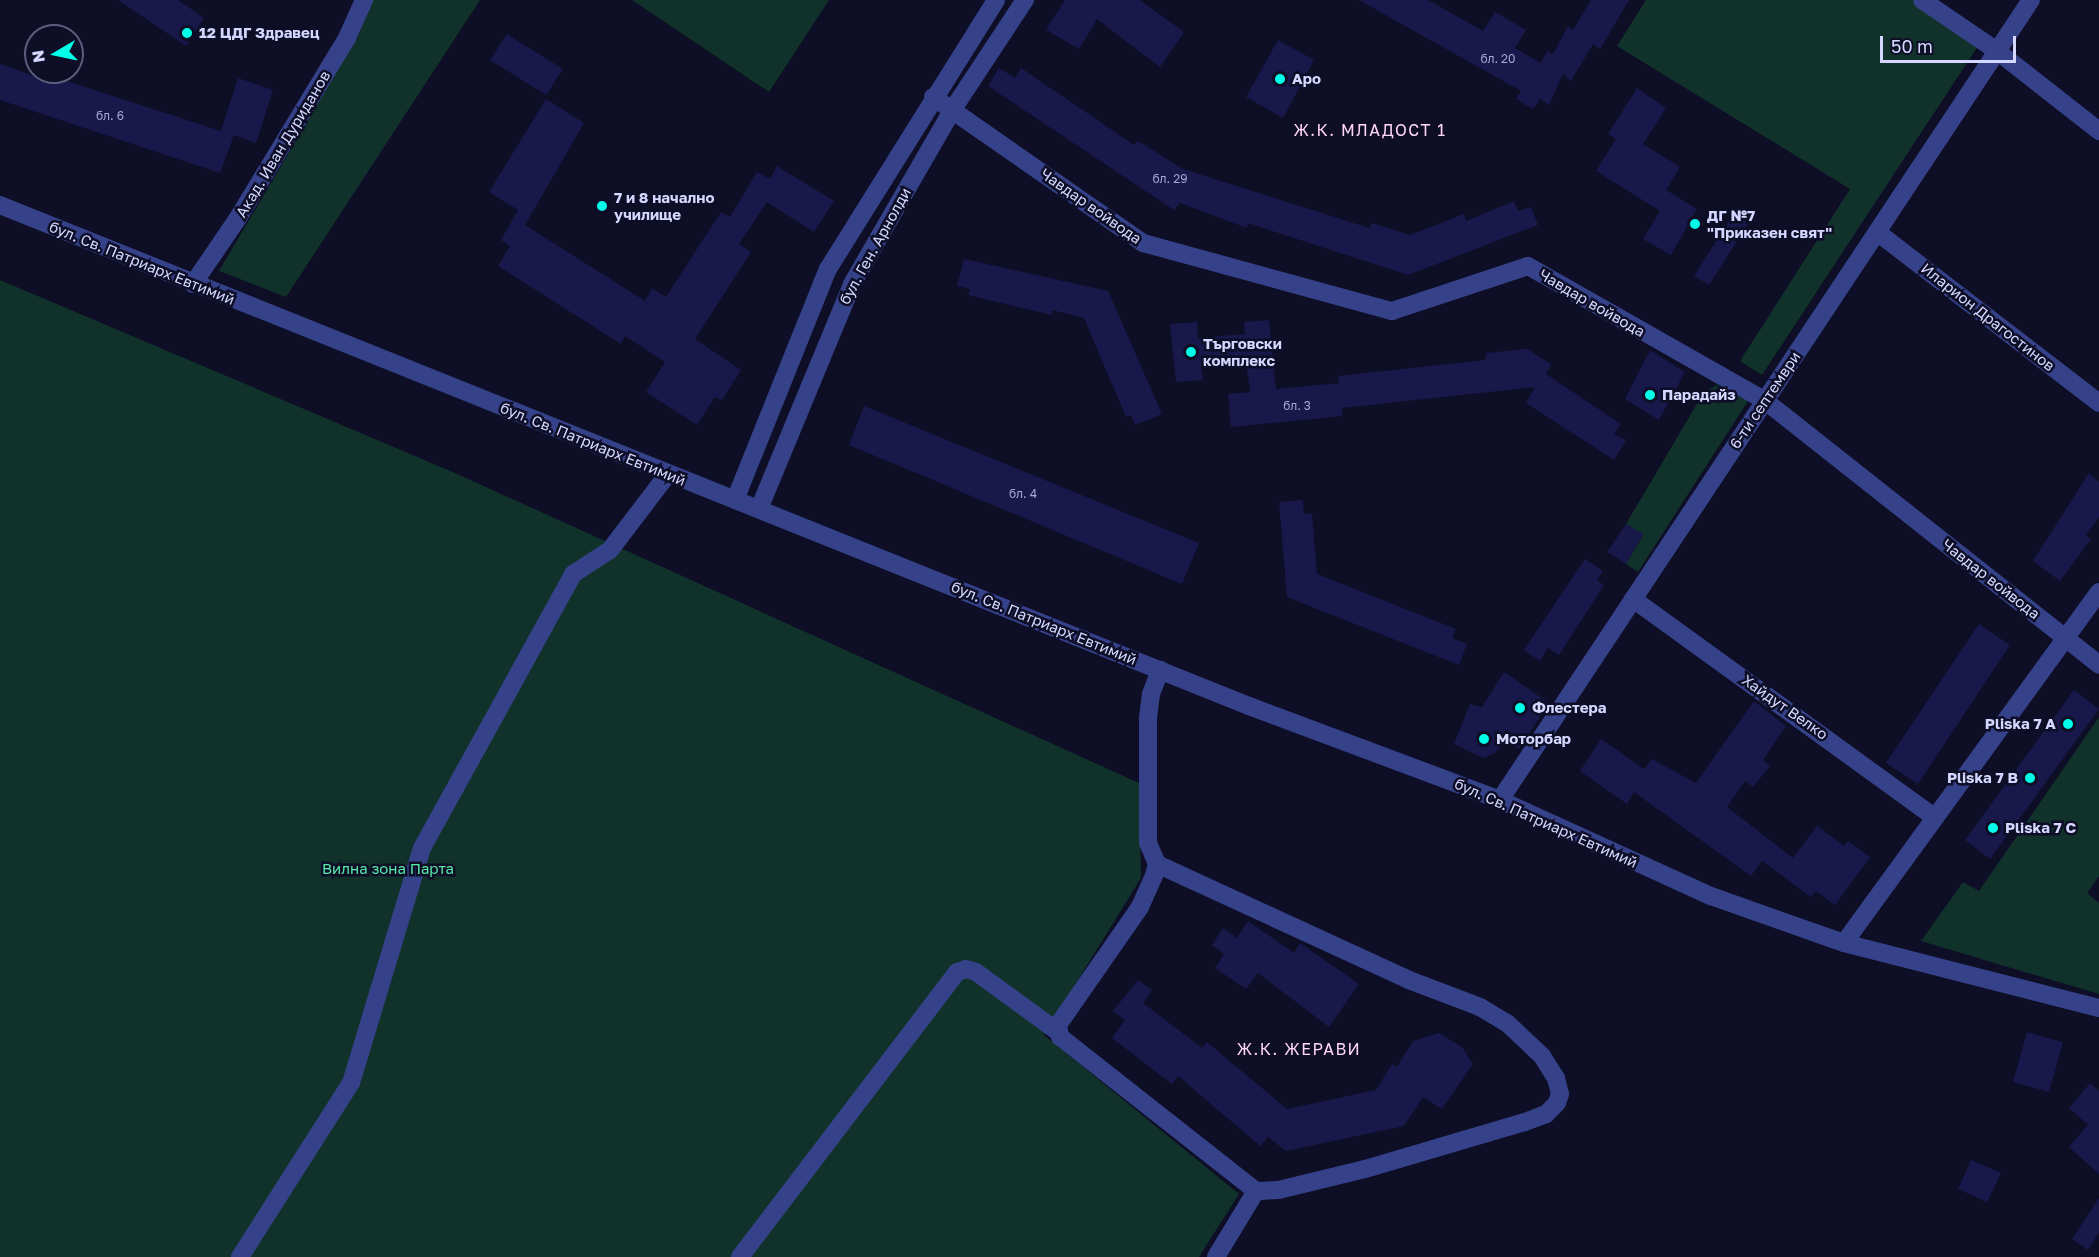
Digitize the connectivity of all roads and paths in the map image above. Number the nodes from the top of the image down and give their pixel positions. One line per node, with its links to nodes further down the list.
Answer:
1 (364, 0): 12 (street, Акад. Иван Дуриданов)
2 (996, 0): 7 (street, бул. Ген. Арнолди)
3 (1025, 0): 8 (street, бул. Ген. Арнолди)
4 (1922, 0): 6 (street)
5 (2031, 0): 6 (street, 6-ти септември)
6 (1997, 51): 9 (street); 11 (street, 6-ти септември)
7 (933, 97): 8 (street, Чавдар войвода); 16 (street, бул. Ген. Арнолди)
8 (953, 109): 13 (street, Чавдар войвода); 17 (street, бул. Ген. Арнолди)
9 (2099, 131)
10 (0, 205): 12 (street, бул. Св. Патриарх Евтимий)
11 (1877, 231): 13 (street, 6-ти септември); 14 (street, Иларион Драгостинов)
12 (193, 284): 15 (street, бул. Св. Патриарх Евтимий)
13 (1764, 400): 19 (street, 6-ти септември); 20 (street, Чавдар войвода)
14 (2099, 403)
15 (668, 474): 16 (street, бул. Св. Патриарх Евтимий); 30 (street)
16 (735, 500): 17 (street, бул. Св. Патриарх Евтимий)
17 (759, 509): 22 (street, бул. Св. Патриарх Евтимий)
18 (2099, 592): 20 (street)
19 (1633, 599): 23 (street, 6-ти септември); 24 (street, Хайдут Велко)
20 (2066, 638): 21 (street, Чавдар войвода); 24 (street)
21 (2099, 665)
22 (1160, 670): 23 (street, бул. Св. Патриарх Евтимий); 25 (street)
23 (1500, 800): 26 (street, бул. Св. Патриарх Евтимий)
24 (1935, 818): 26 (street)
25 (1157, 864): 28 (street); 29 (street)
26 (1844, 942): 27 (street, бул. Св. Патриарх Евтимий)
27 (2099, 1008)
28 (1057, 1031): 29 (street); 31 (street)
29 (1256, 1191): 32 (street)
30 (240, 1257)
31 (740, 1257)
32 (1216, 1257)

